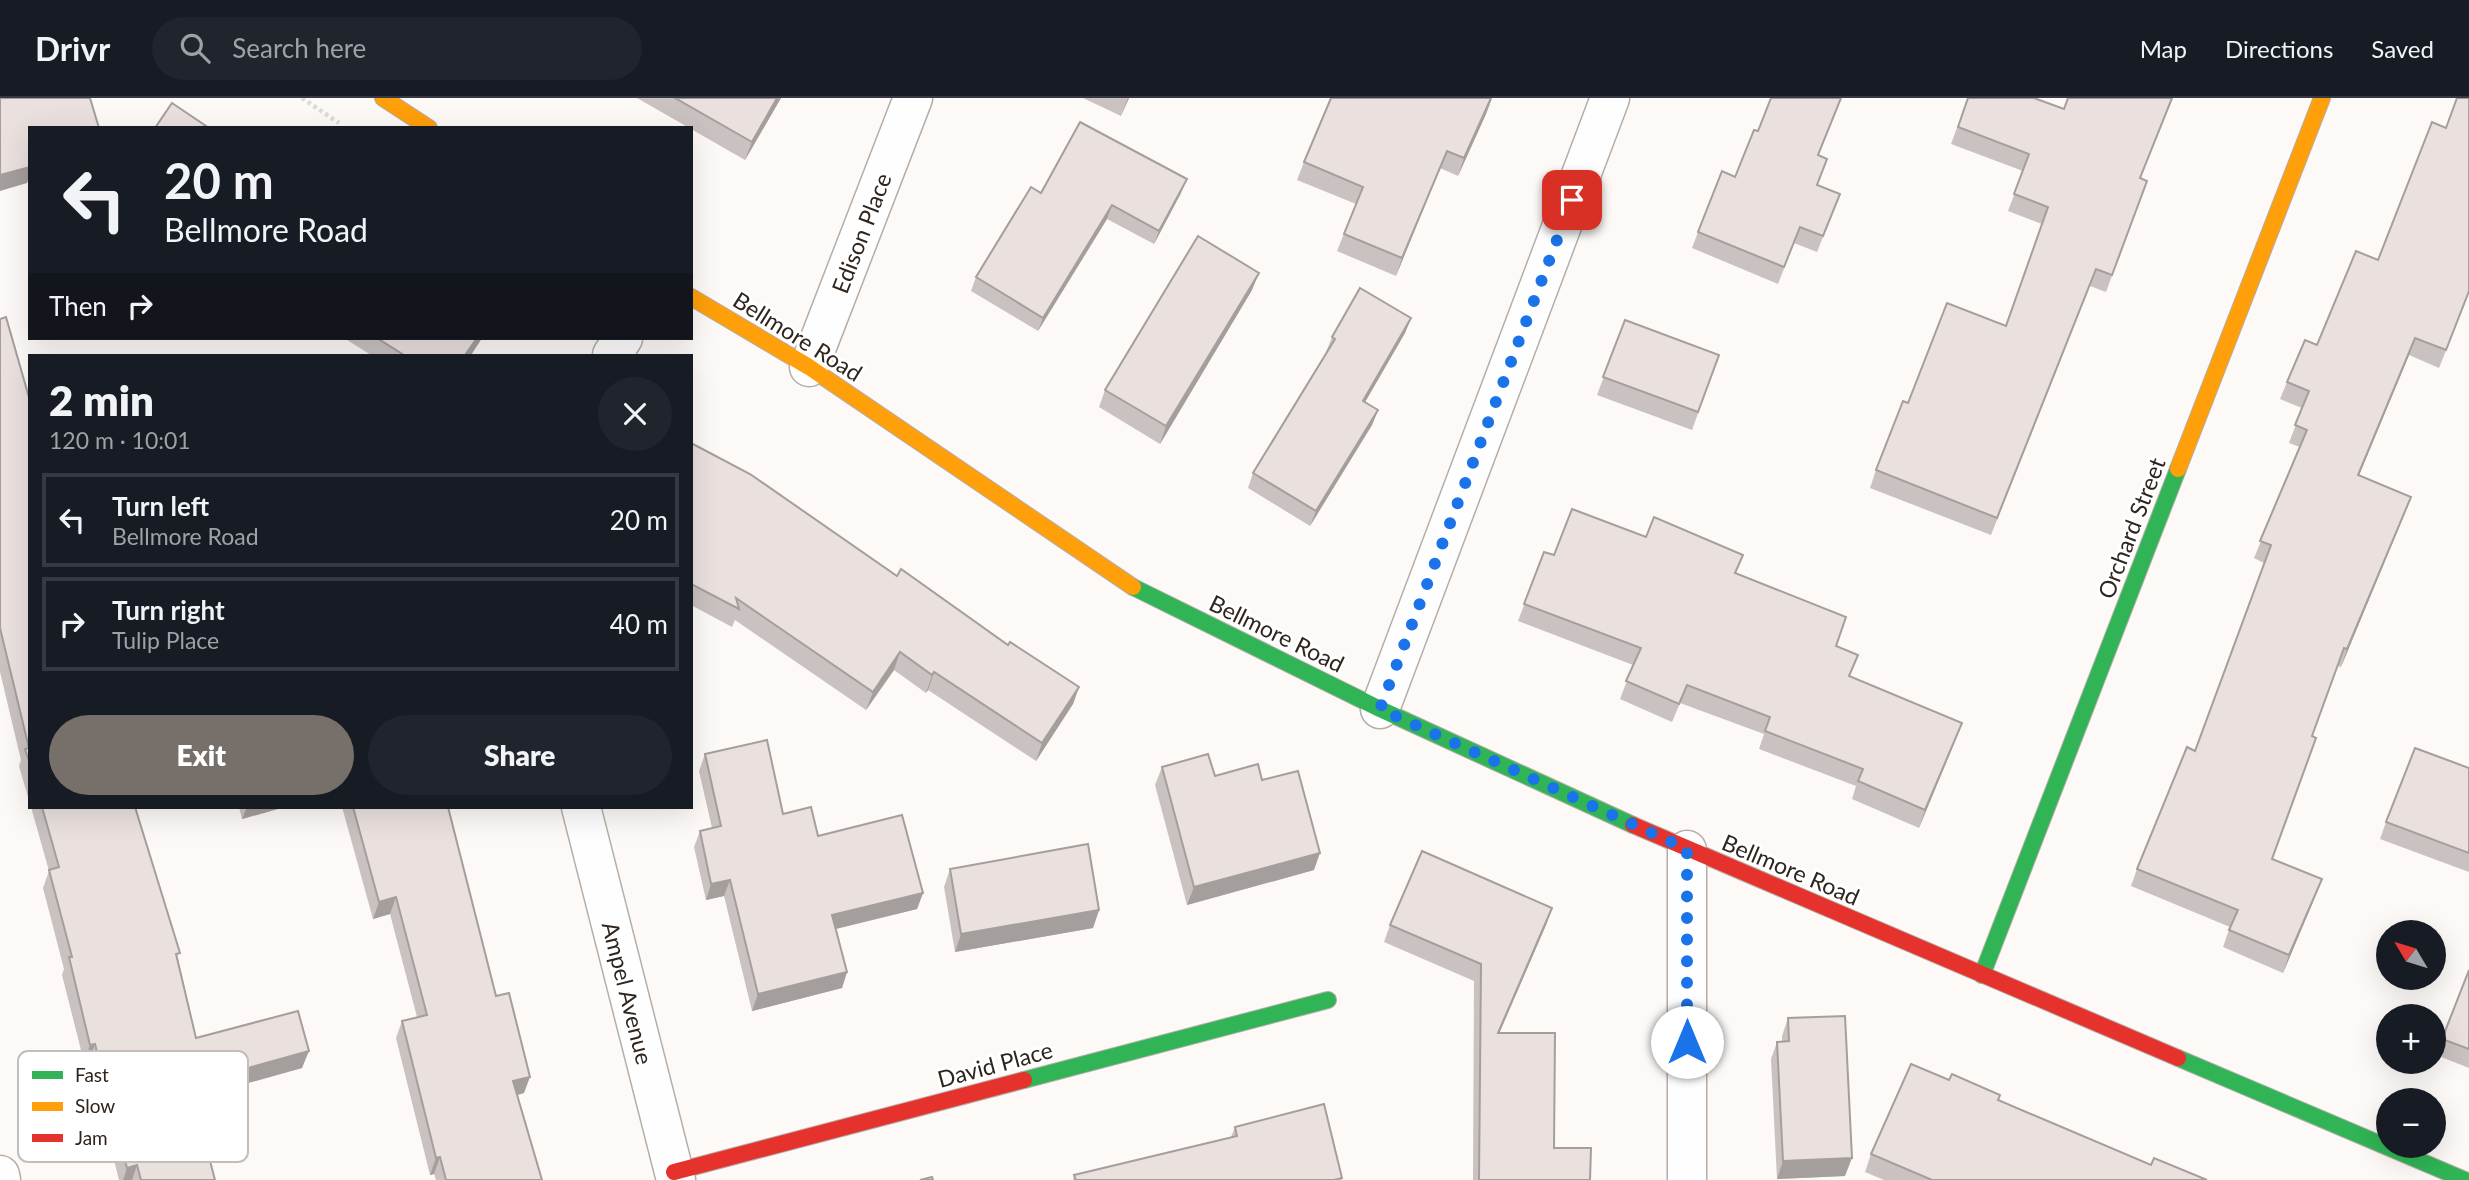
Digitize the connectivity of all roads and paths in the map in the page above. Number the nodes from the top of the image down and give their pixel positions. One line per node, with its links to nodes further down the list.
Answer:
1 (302, 98): 6 (path)
2 (383, 98): 7 (main road)
3 (913, 98): 9 (street, Edison Place)
4 (1610, 98): 10 (street)
5 (2322, 98): 13 (main road, Orchard Street)
6 (343, 126)
7 (426, 126)
8 (693, 298): 9 (main road, Bellmore Road)
9 (809, 367): 10 (main road, Bellmore Road)
10 (1380, 709): 12 (main road, Bellmore Road)
11 (582, 809): 15 (street, Ampel Avenue)
12 (1687, 849): 13 (main road, Bellmore Road); 16 (street)
13 (1982, 975): 17 (main road, Bellmore Road)
14 (1328, 1000): 15 (main road, David Place)
15 (675, 1176)
16 (1687, 1180)
17 (2465, 1180)

